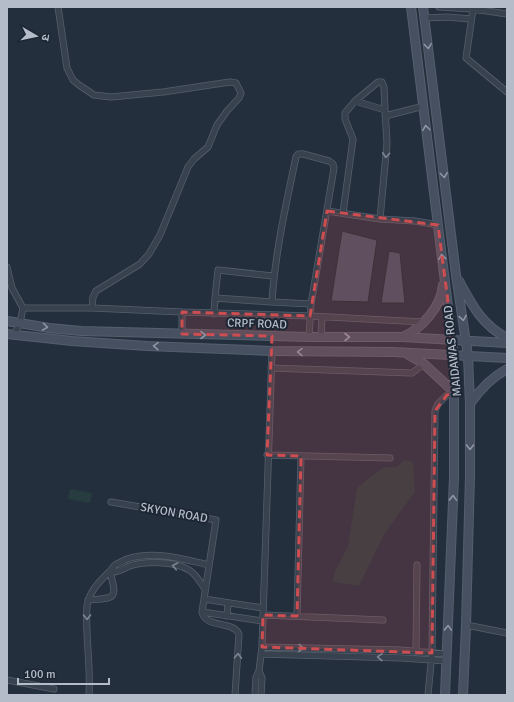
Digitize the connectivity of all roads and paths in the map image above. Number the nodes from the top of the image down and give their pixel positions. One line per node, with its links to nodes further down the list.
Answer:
1 (58, 7): 25 (street)
2 (411, 7): 11 (street, MAIDAWAS ROAD)
3 (424, 7): 7 (street, MAIDAWAS ROAD)
4 (439, 7): 5 (street)
5 (473, 9): 6 (street); 8 (street)
6 (507, 14)
7 (425, 18): 8 (street); 19 (street, MAIDAWAS ROAD, one-way to 19)
8 (471, 19): 9 (street)
9 (507, 92)
10 (355, 101): 12 (street); 12 (street); 14 (street)
11 (424, 106): 12 (street); 16 (street, MAIDAWAS ROAD, one-way to 11)
12 (385, 113): 15 (street, one-way to 15)
13 (327, 211): 14 (street); 20 (street); 23 (street)
14 (344, 213): 15 (street)
15 (380, 219): 16 (street)
16 (438, 225): 18 (street, MAIDAWAS ROAD, one-way to 16)
17 (7, 267): 24 (street)
18 (444, 275): 31 (street); 40 (street, MAIDAWAS ROAD)
19 (456, 275): 39 (street); 41 (street, MAIDAWAS ROAD, one-way to 41)
20 (273, 276): 21 (street); 22 (street)
21 (215, 298): 22 (street); 27 (street)
22 (272, 302): 23 (street)
23 (311, 304): 28 (street)
24 (23, 308): 25 (street); 32 (street)
25 (92, 308): 26 (street)
26 (182, 312): 27 (street); 33 (street)
27 (214, 314): 28 (street)
28 (310, 316): 29 (street); 38 (street)
29 (322, 317): 31 (street); 36 (street)
30 (7, 321): 32 (street, CRPF ROAD)
31 (423, 322): 37 (street)
32 (20, 323): 33 (street, CRPF ROAD, one-way to 33); 34 (street)
33 (182, 334): 35 (street, CRPF ROAD, one-way to 35)
34 (10, 335): 43 (street, one-way to 34)
35 (271, 336): 38 (street, CRPF ROAD); 43 (street)
36 (321, 337): 37 (street, CRPF ROAD, one-way to 37); 38 (street, CRPF ROAD)
37 (402, 337): 40 (street, CRPF ROAD)
38 (309, 338)
39 (507, 338)
40 (453, 340): 41 (street, CRPF ROAD); 45 (street, MAIDAWAS ROAD)
41 (466, 341): 42 (street, CRPF ROAD); 46 (street, MAIDAWAS ROAD)
42 (507, 343)
43 (271, 351): 44 (street, one-way to 43); 49 (street)
44 (404, 352): 45 (street); 48 (street)
45 (454, 354): 46 (street); 51 (street, MAIDAWAS ROAD)
46 (468, 356): 47 (street); 52 (street, MAIDAWAS ROAD)
47 (507, 358)
48 (424, 364): 49 (street); 51 (street)
49 (271, 368): 53 (street)
50 (507, 369): 52 (street)
51 (454, 393): 75 (street); 77 (street, MAIDAWAS ROAD, one-way to 51)
52 (470, 404): 70 (street, MAIDAWAS ROAD, one-way to 70)
53 (267, 455): 54 (street); 64 (street)
54 (300, 456): 55 (street); 67 (street)
55 (390, 458)
56 (111, 502): 57 (street, SKYON ROAD)
57 (209, 564): 59 (street); 60 (street, SKYON ROAD)
58 (417, 565): 74 (street)
59 (110, 572): 60 (street, one-way to 59); 62 (street); 62 (street)
60 (205, 589): 61 (street, SKYON ROAD)
61 (204, 599): 63 (street); 65 (street, SKYON ROAD)
62 (88, 600): 83 (street, one-way to 83)
63 (228, 603): 64 (street); 66 (street)
64 (262, 608): 68 (street)
65 (202, 612): 66 (street); 84 (street, one-way to 65)
66 (227, 616): 68 (street)
67 (297, 616): 68 (street); 69 (street)
68 (263, 618): 72 (street)
69 (383, 620)
70 (466, 625): 71 (street); 89 (street, MAIDAWAS ROAD)
71 (507, 633)
72 (262, 647): 73 (street, one-way to 73); 76 (street)
73 (400, 650): 74 (street); 78 (street)
74 (416, 652): 75 (street)
75 (432, 652): 77 (street); 79 (street)
76 (261, 654): 78 (street, one-way to 76); 80 (street)
77 (447, 657): 79 (street); 88 (street, MAIDAWAS ROAD)
78 (401, 658): 79 (street)
79 (431, 659): 87 (street)
80 (259, 671): 85 (street); 86 (street)
81 (7, 680): 82 (street)
82 (54, 689)
83 (88, 695)
84 (235, 695)
85 (255, 695)
86 (261, 695)
87 (428, 695)
88 (445, 695)
89 (463, 695)

